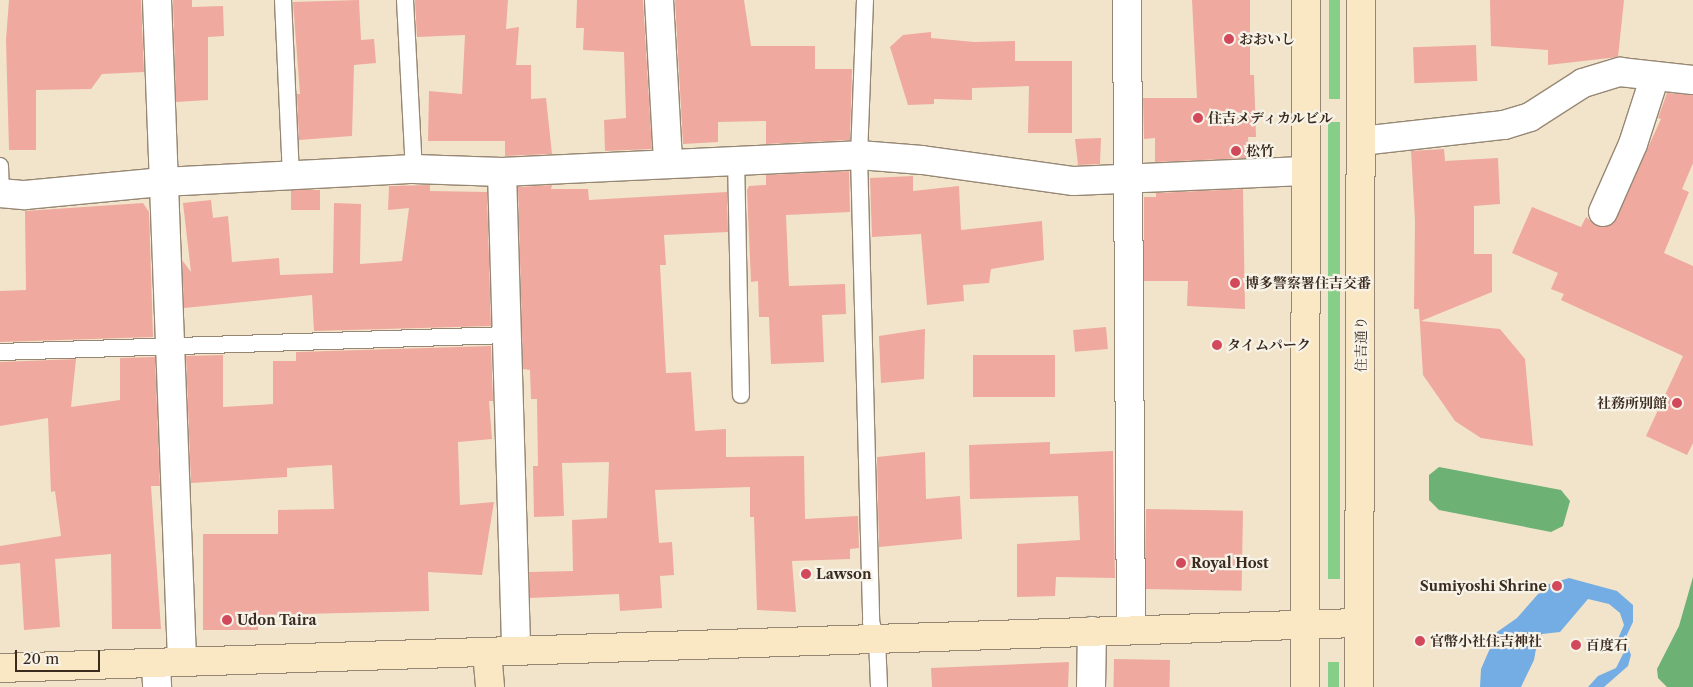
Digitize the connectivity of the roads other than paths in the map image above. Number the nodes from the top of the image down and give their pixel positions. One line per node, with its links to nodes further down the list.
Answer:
1 (157, 0): 21 (street)
2 (282, 0): 19 (lane)
3 (405, 0): 16 (lane)
4 (659, 0): 14 (street)
5 (865, 0): 12 (lane)
6 (1127, 0): 20 (street)
7 (1306, 0): 17 (street)
8 (1361, 0): 11 (street, 住吉通り)
9 (1655, 76): 10 (street); 11 (street); 23 (street)
10 (1693, 80)
11 (1361, 141): 28 (street, 住吉通り)
12 (859, 155): 13 (street); 20 (street); 32 (lane)
13 (736, 159): 14 (street); 27 (lane)
14 (668, 163): 18 (street)
15 (0, 166): 22 (lane)
16 (414, 170): 18 (street); 19 (street)
17 (1304, 170): 20 (street); 29 (street)
18 (502, 172): 24 (street)
19 (291, 176): 21 (street)
20 (1128, 176): 30 (street)
21 (163, 182): 22 (street); 25 (street)
22 (0, 194)
23 (1603, 212)
24 (506, 335): 25 (lane); 33 (street)
25 (169, 348): 26 (lane); 36 (street)
26 (0, 352)
27 (741, 395)
28 (1359, 623): 29 (street); 41 (street, 住吉通り)
29 (1306, 625): 30 (street); 40 (street)
30 (1131, 629): 31 (street)
31 (1092, 631): 32 (street); 39 (street)
32 (877, 639): 33 (street); 38 (lane)
33 (516, 651): 34 (street)
34 (488, 652): 36 (street); 37 (street)
35 (0, 664): 36 (street)
36 (165, 671)
37 (490, 687)
38 (878, 687)
39 (1090, 687)
40 (1305, 687)
41 (1359, 687)

